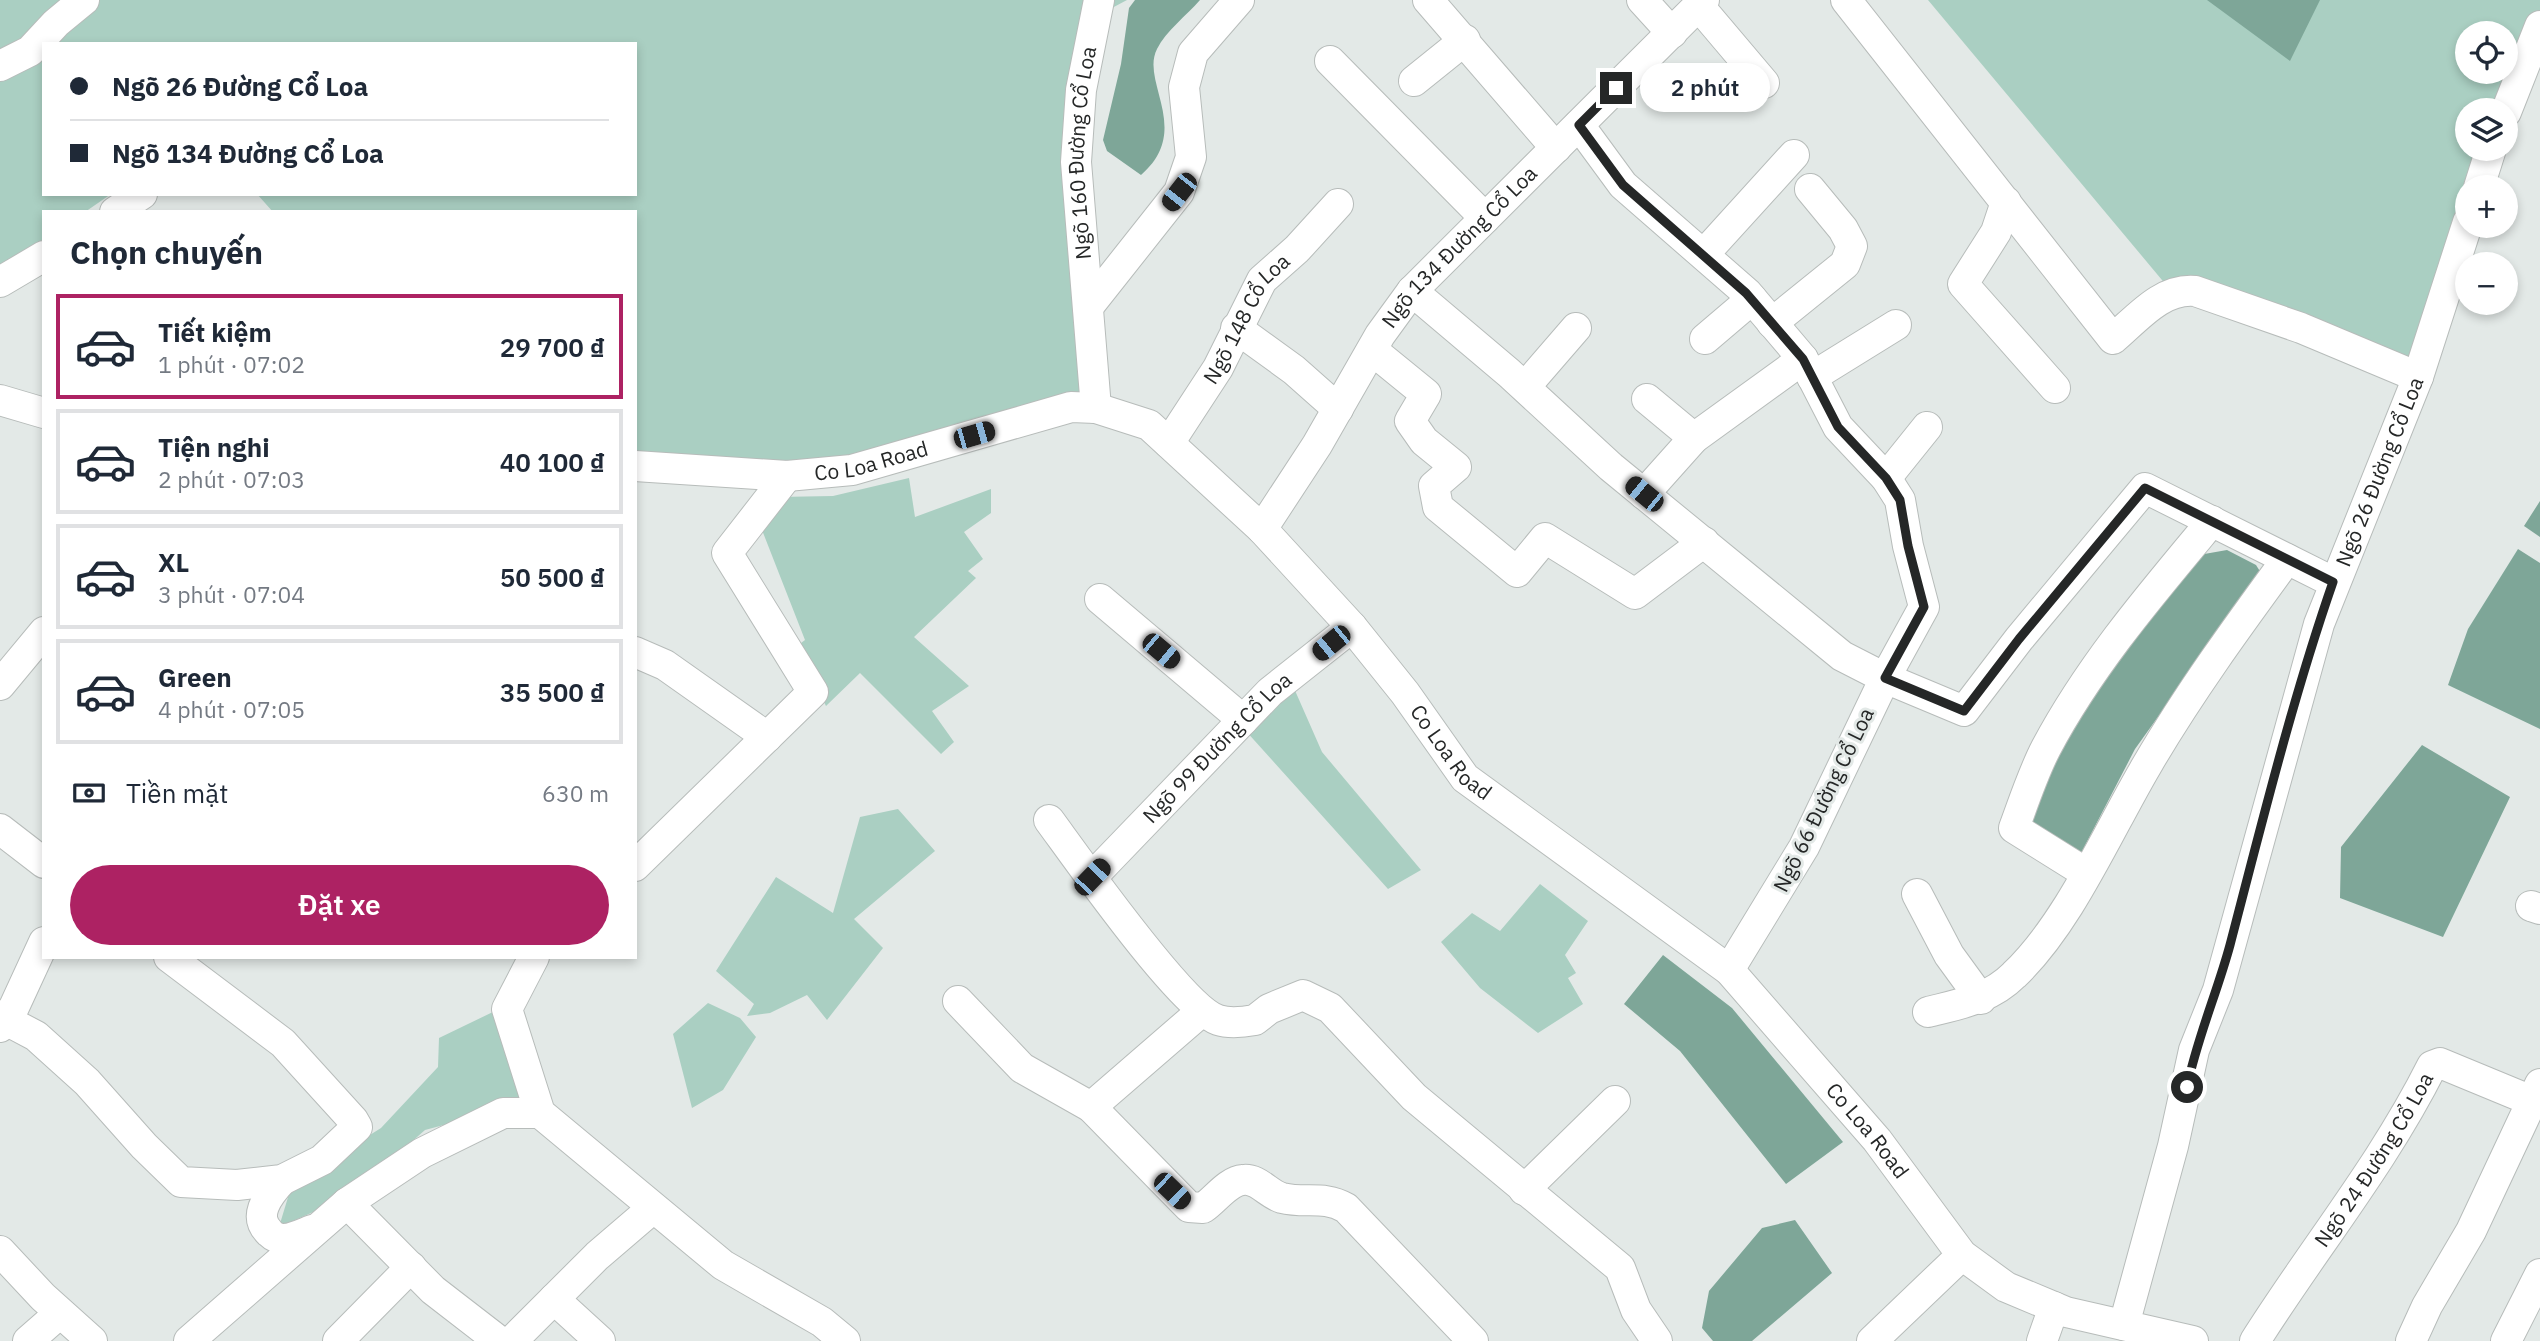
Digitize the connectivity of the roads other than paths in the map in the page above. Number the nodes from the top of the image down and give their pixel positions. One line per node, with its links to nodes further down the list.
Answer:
1 (84, 0): 12 (street)
2 (1099, 0): 31 (street, Ngõ 160 Đường Cổ Loa)
3 (1239, 0): 31 (street)
4 (1428, 0): 9 (street)
5 (1642, 0): 8 (street)
6 (1846, 0): 21 (street)
7 (1701, 3): 8 (street, Ngõ 134 Đường Cổ Loa); 14 (street)
8 (1672, 33): 16 (street, Ngõ 134 Đường Cổ Loa)
9 (1465, 40): 13 (street); 17 (street)
10 (2537, 43): 15 (street)
11 (1330, 61): 24 (street)
12 (0, 66)
13 (1414, 81)
14 (1764, 83)
15 (2512, 98)
16 (1579, 125): 17 (street, Ngõ 134 Đường Cổ Loa); 26 (street, Ngõ 66 Đường Cổ Loa)
17 (1556, 148): 24 (street, Ngõ 134 Đường Cổ Loa)
18 (1794, 155): 26 (street)
19 (1810, 189): 32 (street)
20 (139, 196): 23 (street)
21 (2006, 202): 39 (street); 41 (street)
22 (1338, 204): 34 (street, Ngõ 148 Cổ Loa)
23 (118, 210)
24 (1485, 218): 29 (street, Ngõ 134 Đường Cổ Loa)
25 (2463, 238): 39 (street, Ngõ 26 Đường Cổ Loa)
26 (1704, 254): 30 (street, Ngõ 66 Đường Cổ Loa)
27 (42, 257): 28 (street)
28 (0, 282)
29 (1412, 291): 37 (street, Ngõ 134 Đường Cổ Loa); 40 (street)
30 (1752, 299): 32 (street, Ngõ 66 Đường Cổ Loa); 36 (street)
31 (1088, 307): 44 (street, Ngõ 160 Đường Cổ Loa)
32 (1772, 323): 38 (street, Ngõ 66 Đường Cổ Loa)
33 (1896, 325): 38 (street)
34 (1236, 328): 45 (street); 49 (street, Ngõ 148 Cổ Loa)
35 (1576, 328): 40 (street)
36 (1705, 339)
37 (1372, 349): 45 (street, Ngõ 134 Đường Cổ Loa); 56 (street)
38 (1807, 368): 48 (street); 52 (street, Ngõ 66 Đường Cổ Loa)
39 (2417, 377): 58 (street, Ngõ 26 Đường Cổ Loa)
40 (1525, 387): 53 (street)
41 (2055, 388)
42 (1647, 399): 48 (street)
43 (0, 400): 46 (street)
44 (1096, 408): 49 (street, Co Loa Road); 51 (street, Co Loa Road)
45 (1338, 409): 55 (street, Ngõ 134 Đường Cổ Loa)
46 (42, 412)
47 (1927, 427): 52 (street)
48 (1694, 438): 53 (street)
49 (1169, 443): 55 (street, Co Loa Road)
50 (637, 466): 51 (street, Co Loa Road)
51 (787, 476): 66 (street)
52 (1886, 478): 64 (street, Ngõ 66 Đường Cổ Loa)
53 (1644, 494): 56 (street)
54 (2212, 521): 57 (street); 64 (street); 71 (street)
55 (1262, 529): 60 (street, Co Loa Road)
56 (1704, 542): 64 (street)
57 (2287, 559): 58 (street); 71 (street)
58 (2333, 582): 99 (street, Ngõ 26 Đường Cổ Loa)
59 (1100, 599): 65 (street)
60 (1352, 627): 65 (street, Ngõ 99 Đường Cổ Loa); 77 (street, Co Loa Road)
61 (42, 634): 63 (street)
62 (637, 653): 66 (street)
63 (3, 677)
64 (1885, 678): 77 (street, Ngõ 66 Đường Cổ Loa)
65 (1243, 720): 72 (street, Ngõ 99 Đường Cổ Loa)
66 (767, 737): 70 (street)
67 (1049, 820): 72 (street)
68 (0, 829): 69 (street)
69 (42, 861)
70 (637, 864)
71 (2086, 873): 78 (street)
72 (1092, 877): 80 (street)
73 (1917, 894): 78 (street)
74 (42, 946): 82 (street)
75 (172, 959): 87 (street)
76 (533, 959): 86 (street)
77 (1730, 970): 93 (street, Co Loa Road)
78 (1981, 999): 81 (street)
79 (958, 1001): 85 (street)
80 (1202, 1011): 85 (street); 88 (street)
81 (1928, 1012)
82 (2, 1021): 87 (street)
83 (2536, 1093): 113 (street, Ngõ 24 Đường Cổ Loa); 114 (street)
84 (1615, 1101): 88 (street)
85 (1091, 1107): 108 (street)
86 (540, 1113): 89 (street); 90 (street)
87 (282, 1180): 91 (street)
88 (1524, 1190): 109 (street)
89 (347, 1203): 91 (street); 94 (street)
90 (653, 1209): 96 (street); 107 (street)
91 (319, 1227): 102 (street)
92 (0, 1251): 98 (street)
93 (1962, 1255): 97 (street, Co Loa Road); 110 (street)
94 (411, 1267): 103 (street); 104 (street)
95 (2540, 1274): 115 (street)
96 (554, 1299): 105 (street); 106 (street)
97 (2054, 1307): 99 (street, Co Loa Road); 111 (street)
98 (60, 1313): 100 (street); 101 (street)
99 (2124, 1325): 112 (street, Co Loa Road)
100 (28, 1341)
101 (92, 1341)
102 (189, 1341)
103 (338, 1341)
104 (499, 1341)
105 (512, 1341)
106 (600, 1341)
107 (845, 1341)
108 (1473, 1341)
109 (1657, 1341)
110 (1872, 1341)
111 (2042, 1341)
112 (2193, 1341)
113 (2255, 1341)
114 (2411, 1341)
115 (2506, 1341)

